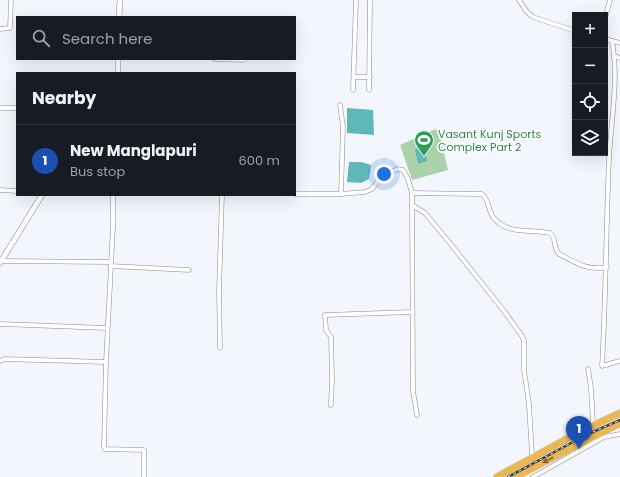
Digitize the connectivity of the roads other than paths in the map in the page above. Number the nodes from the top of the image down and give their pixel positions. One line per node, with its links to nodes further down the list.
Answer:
1 (11, 0): 9 (street)
2 (120, 0): 8 (street)
3 (356, 0): 21 (street)
4 (370, 0): 20 (street)
5 (519, 0): 10 (street)
6 (610, 0): 7 (street)
7 (607, 12)
8 (119, 16)
9 (0, 29)
10 (572, 30)
11 (608, 40): 12 (street)
12 (612, 41): 13 (street); 14 (street)
13 (620, 43)
14 (614, 56): 15 (street); 17 (street)
15 (620, 58)
16 (118, 60): 19 (street)
17 (615, 63): 18 (street); 38 (street)
18 (620, 64)
19 (118, 72)
20 (370, 77): 21 (street); 23 (street)
21 (354, 78): 22 (street)
22 (353, 90)
23 (370, 90)
24 (340, 105): 31 (street)
25 (0, 108): 26 (street)
26 (16, 108)
27 (0, 190): 28 (street)
28 (16, 191)
29 (412, 193): 31 (street); 35 (street); 38 (street)
30 (296, 194): 31 (street)
31 (341, 194)
32 (41, 196): 36 (street)
33 (112, 196): 37 (street)
34 (222, 196): 43 (street)
35 (412, 204): 40 (street); 55 (street)
36 (1, 262): 37 (street)
37 (111, 264): 39 (street); 42 (street)
38 (607, 267): 45 (street)
39 (189, 270)
40 (412, 312): 48 (street); 50 (street)
41 (0, 324): 42 (street)
42 (107, 328): 46 (street)
43 (220, 348)
44 (0, 361): 46 (street)
45 (620, 361)
46 (106, 362): 56 (street)
47 (588, 368): 52 (street)
48 (330, 405)
49 (620, 412): 51 (highway); 52 (street)
50 (417, 415)
51 (611, 417): 53 (highway); 58 (highway)
52 (593, 423): 55 (street)
53 (618, 424): 59 (highway, one-way to 59)
54 (620, 434): 60 (street)
55 (532, 455): 57 (street)
56 (144, 477)
57 (491, 477)
58 (497, 477)
59 (515, 477)
60 (533, 477)

